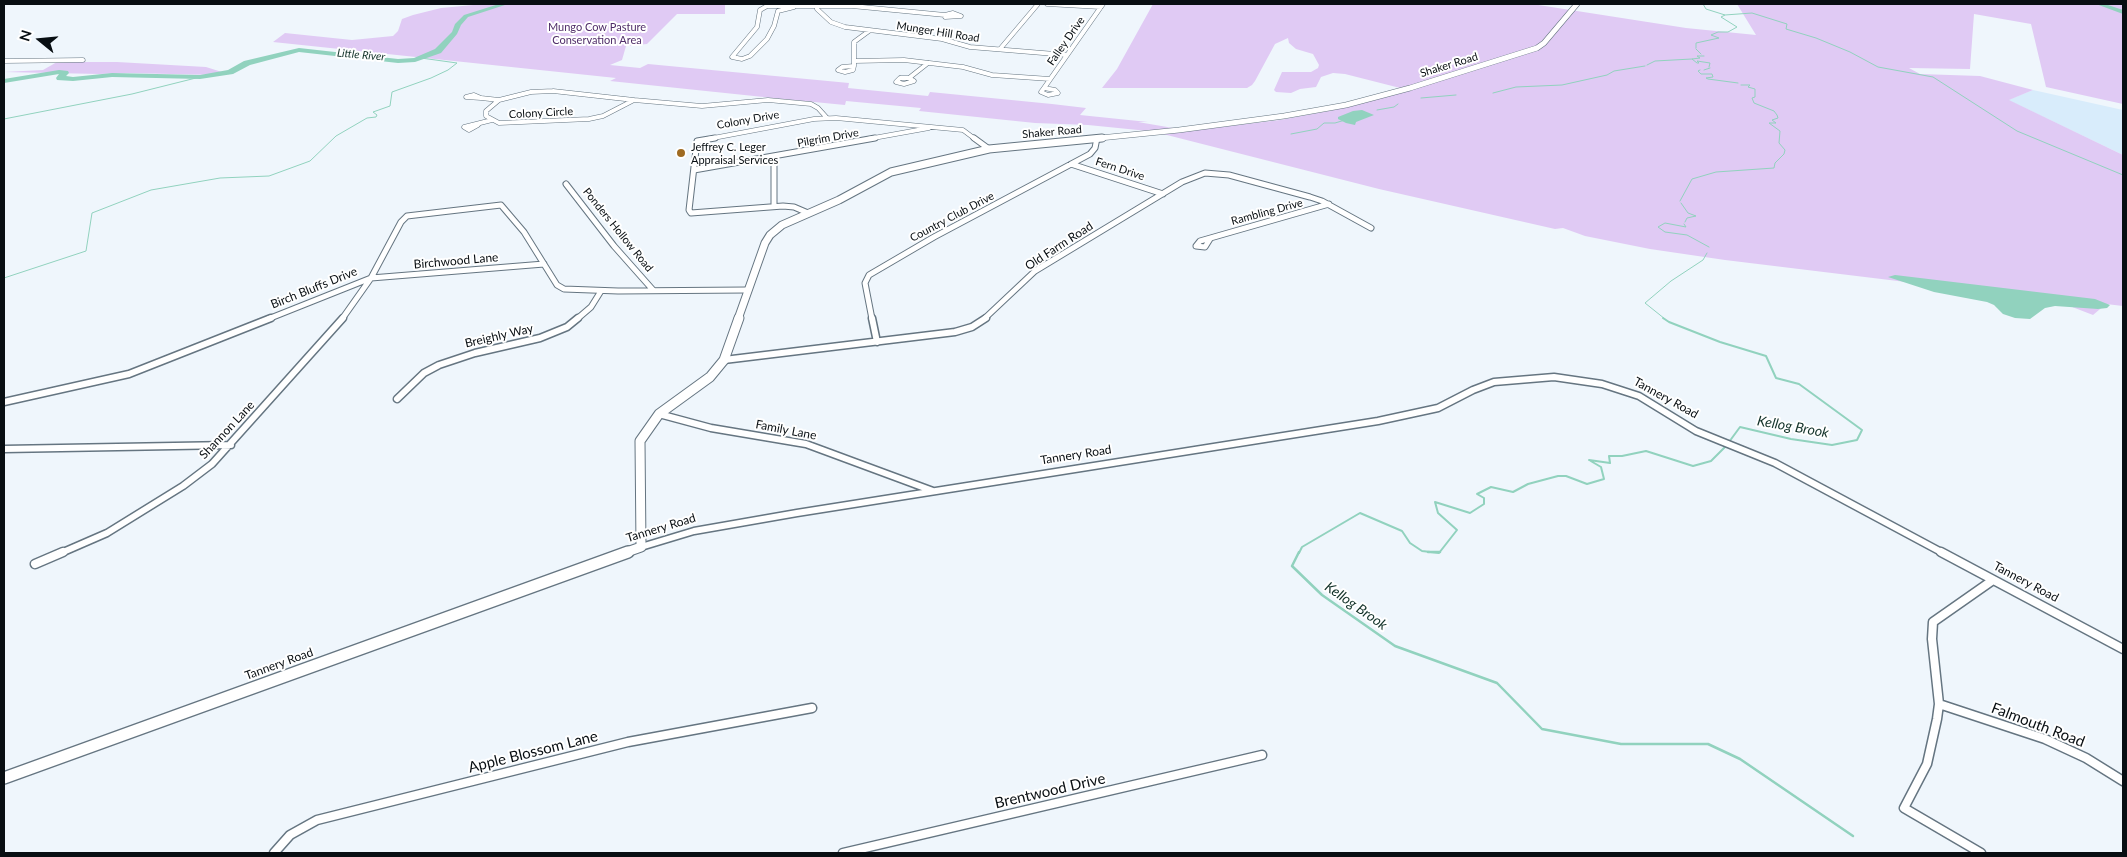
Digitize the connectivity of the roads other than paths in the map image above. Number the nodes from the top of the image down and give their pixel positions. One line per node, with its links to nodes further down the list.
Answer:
1 (1038, 4): 13 (street)
2 (1046, 4): 6 (street)
3 (1577, 4): 30 (street, Shaker Road)
4 (817, 5): 7 (street); 9 (street); 10 (street, Munger Hill Road)
5 (771, 6): 7 (street); 8 (street); 11 (street)
6 (1102, 6): 14 (street, Falley Drive)
7 (794, 7): 8 (street)
8 (778, 11): 12 (street)
9 (945, 15)
10 (869, 30): 13 (street, Munger Hill Road); 16 (street)
11 (753, 32): 12 (street); 12 (street)
12 (771, 32)
13 (1000, 49): 14 (street, Munger Hill Road)
14 (1067, 55): 21 (street, Falley Drive)
15 (82, 60): 17 (street)
16 (854, 61): 18 (street); 19 (street)
17 (4, 62)
18 (928, 63): 20 (street); 21 (street)
19 (854, 66)
20 (910, 78)
21 (1050, 79): 22 (street, Falley Drive)
22 (1044, 88)
23 (481, 98): 24 (street)
24 (499, 100): 25 (street, Colony Circle); 27 (street, Colony Circle)
25 (634, 100): 26 (street, Colony Circle); 27 (street, Colony Circle)
26 (826, 118): 29 (street, Colony Drive); 34 (street, Colony Drive)
27 (492, 120): 28 (street)
28 (478, 125)
29 (935, 127): 31 (street, Colony Drive); 32 (street, Pilgrim Drive)
30 (1097, 138): 31 (street, Shaker Road); 33 (street, Country Club Drive)
31 (989, 148): 39 (street, Shaker Road)
32 (774, 156): 34 (street, Pilgrim Drive); 38 (street)
33 (1071, 164): 36 (street, Fern Drive); 47 (street, Country Club Drive)
34 (694, 170): 38 (street, Colony Drive)
35 (566, 184): 45 (street, Ponders Hollow Road)
36 (1163, 194): 37 (street, Old Farm Road); 47 (street, Old Farm Road)
37 (1329, 204): 40 (street, Old Farm Road); 41 (street, Rambling Drive)
38 (774, 206): 39 (street, Colony Drive)
39 (808, 213): 46 (street, Shaker Road)
40 (1371, 228)
41 (1210, 239)
42 (544, 264): 43 (street, Birchwood Lane); 43 (street, Birch Bluffs Drive); 44 (street, Birch Bluffs Drive)
43 (371, 278): 50 (street, Birch Bluffs Drive); 52 (street, Shannon Lane)
44 (601, 290): 45 (street, Birch Bluffs Drive); 49 (street, Breighly Way)
45 (653, 290): 46 (street, Birch Bluffs Drive)
46 (747, 290): 48 (street, Shaker Road)
47 (877, 342): 48 (street, Old Farm Road)
48 (724, 360): 51 (street, Shaker Road)
49 (397, 399)
50 (4, 402)
51 (659, 414): 54 (street, Family Lane); 55 (street, Shaker Road)
52 (231, 445): 53 (street); 56 (street, Shannon Lane)
53 (4, 449)
54 (934, 491): 55 (street, Tannery Road); 57 (street, Tannery Road)
55 (641, 548): 62 (street, Tannery Road)
56 (35, 564)
57 (1993, 580): 58 (street, Tannery Road); 59 (street)
58 (2123, 650)
59 (1939, 704): 63 (street, Falmouth Road); 66 (street)
60 (812, 708): 64 (street, Apple Blossom Lane)
61 (1262, 754): 65 (street, Brentwood Drive)
62 (4, 778)
63 (2123, 781)
64 (274, 853)
65 (843, 853)
66 (1981, 853)

